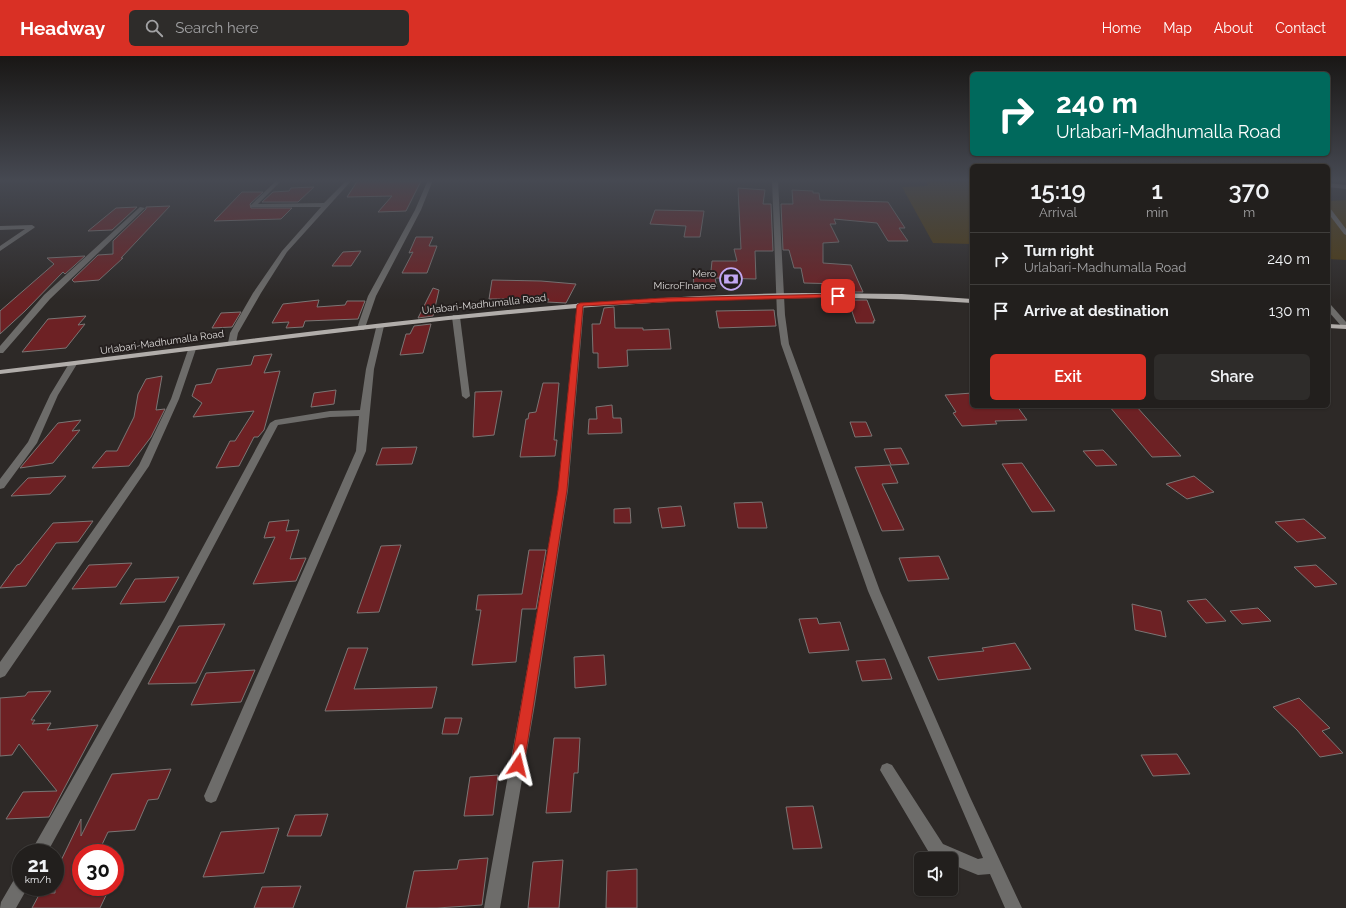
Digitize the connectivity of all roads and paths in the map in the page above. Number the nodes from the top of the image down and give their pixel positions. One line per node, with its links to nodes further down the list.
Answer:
1 (129, 220): 20 (street)
2 (313, 220): 18 (street)
3 (413, 220): 17 (street)
4 (777, 220): 9 (street)
5 (1337, 220): 7 (street)
6 (0, 228): 8 (street)
7 (1346, 231)
8 (0, 249)
9 (780, 296): 10 (main road, Urlabari-Madhumalla Road); 11 (main road, Urlabari-Madhumalla Road); 31 (street)
10 (970, 301)
11 (580, 305): 13 (main road, Urlabari-Madhumalla Road); 34 (street)
12 (1330, 309): 16 (street)
13 (456, 317): 14 (main road, Urlabari-Madhumalla Road); 23 (street)
14 (380, 326): 17 (main road, Urlabari-Madhumalla Road); 24 (street)
15 (1330, 326): 16 (main road)
16 (1346, 326)
17 (361, 328): 18 (main road, Urlabari-Madhumalla Road)
18 (232, 343): 19 (main road, Urlabari-Madhumalla Road)
19 (192, 349): 21 (main road, Urlabari-Madhumalla Road); 27 (street)
20 (0, 351)
21 (73, 364): 22 (main road, Urlabari-Madhumalla Road); 25 (street)
22 (0, 372)
23 (466, 396)
24 (364, 413): 29 (street); 30 (street)
25 (4, 475): 26 (street)
26 (0, 486)
27 (0, 672)
28 (887, 770): 31 (street)
29 (211, 796)
30 (43, 844)
31 (995, 866): 35 (street)
32 (14, 896): 33 (street)
33 (8, 908)
34 (492, 908)
35 (1014, 908)

